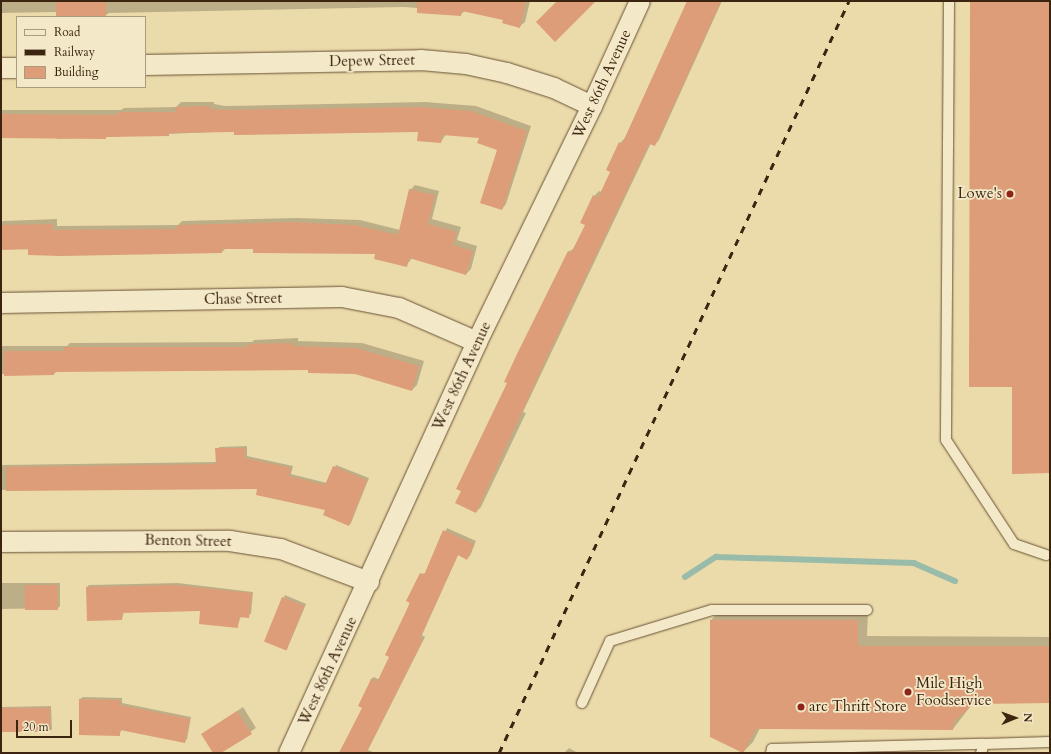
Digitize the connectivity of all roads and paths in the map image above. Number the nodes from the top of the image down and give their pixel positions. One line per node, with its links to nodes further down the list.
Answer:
1 (640, 1): 6 (street, West 86th Avenue)
2 (949, 1): 10 (lane)
3 (146, 65): 6 (street, Depew Street)
4 (1, 68): 5 (street)
5 (16, 68)
6 (592, 106): 8 (street, West 86th Avenue)
7 (1, 303): 8 (street, Chase Street)
8 (477, 342): 11 (street, West 86th Avenue)
9 (1, 542): 11 (street, Benton Street)
10 (1046, 555)
11 (369, 582): 16 (street, West 86th Avenue)
12 (867, 610): 13 (lane)
13 (582, 703)
14 (1050, 742): 15 (lane)
15 (983, 749): 17 (lane)
16 (289, 753)
17 (771, 753)

